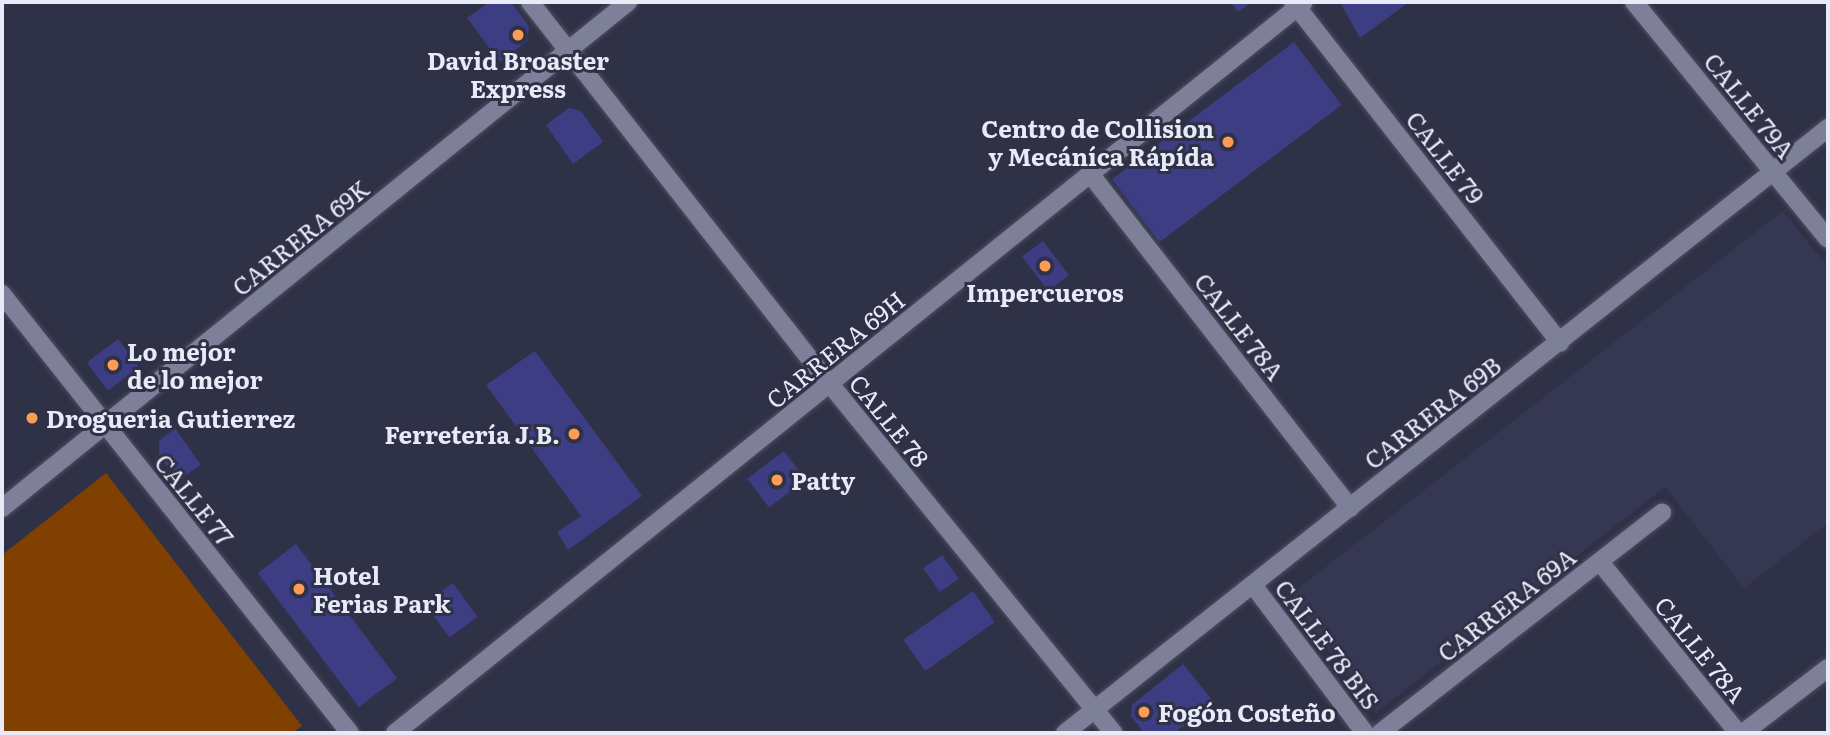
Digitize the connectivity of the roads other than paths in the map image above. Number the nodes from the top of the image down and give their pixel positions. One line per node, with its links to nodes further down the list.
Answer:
1 (530, 2): 5 (street, CALLE 78)
2 (628, 2): 5 (street, CARRERA 69K)
3 (1634, 2): 7 (street, CALLE 79A)
4 (1298, 4): 8 (street, CARRERA 69H); 11 (street, CALLE 79)
5 (567, 50): 12 (street, CALLE 78); 13 (street, CARRERA 69K)
6 (1828, 128): 7 (street, CARRERA 69B)
7 (1775, 174): 9 (street, CALLE 79A); 11 (street, CARRERA 69B)
8 (1090, 175): 12 (street, CARRERA 69H); 15 (street, CALLE 78A)
9 (1828, 239)
10 (2, 294): 13 (street, CALLE 77)
11 (1560, 343): 15 (street, CARRERA 69B)
12 (830, 384): 20 (street, CALLE 78); 22 (street, CARRERA 69H)
13 (106, 426): 14 (street, CARRERA 69K); 21 (street, CALLE 77)
14 (2, 508)
15 (1350, 508): 18 (street, CARRERA 69B)
16 (1662, 513): 17 (street, CARRERA 69A)
17 (1600, 562): 26 (street, CARRERA 69A); 27 (street, CALLE 78A)
18 (1253, 585): 20 (street, CARRERA 69B); 25 (street, CALLE 78 BIS)
19 (1828, 669): 28 (street)
20 (1095, 710): 23 (street, CARRERA 69B); 24 (street, CALLE 78)
21 (350, 733)
22 (395, 733)
23 (1065, 733)
24 (1114, 733)
25 (1365, 733)
26 (1380, 733)
27 (1738, 733)
28 (1743, 733)

